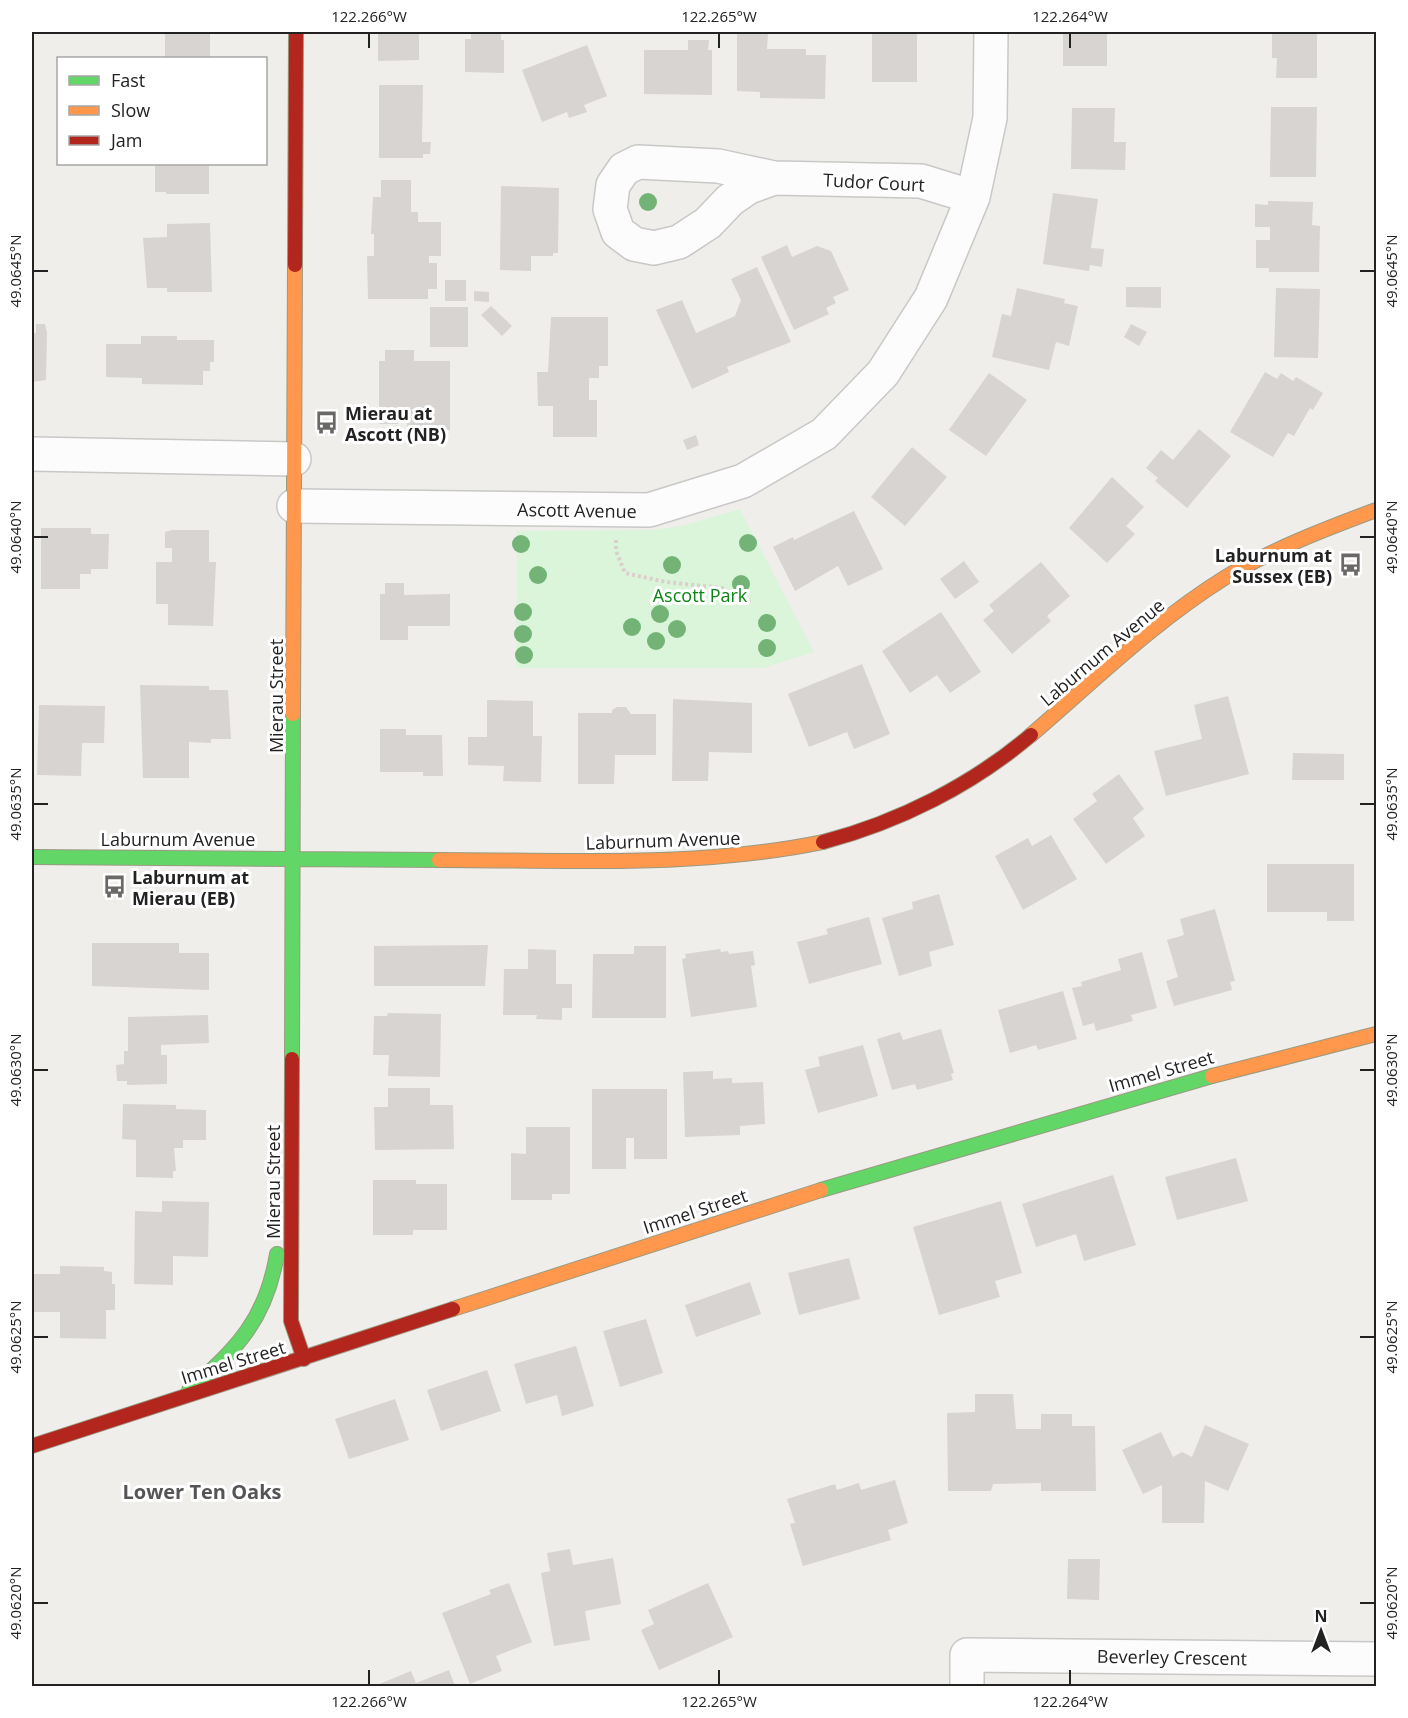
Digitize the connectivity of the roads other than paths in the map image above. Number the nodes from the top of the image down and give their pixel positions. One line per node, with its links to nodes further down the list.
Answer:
1 (296, 32): 8 (street, Mierau Street)
2 (991, 32): 5 (street, Ascott Avenue)
3 (718, 165): 4 (street, Tudor Court); 6 (street); 6 (street, Tudor Court)
4 (774, 178): 5 (street, Tudor Court); 6 (street, Tudor Court)
5 (973, 197): 9 (street, Ascott Avenue)
6 (730, 200)
7 (32, 454): 8 (street)
8 (294, 459): 9 (street, Mierau Street)
9 (294, 506): 12 (street, Mierau Street)
10 (1377, 510): 12 (street, Laburnum Avenue)
11 (32, 857): 12 (street, Laburnum Avenue)
12 (293, 858): 14 (street, Mierau Street)
13 (1377, 1034): 15 (street, Immel Street)
14 (291, 1184): 15 (street, Mierau Street); 16 (street)
15 (304, 1359): 16 (street, Immel Street)
16 (179, 1398): 17 (street, Immel Street)
17 (32, 1446)
18 (1377, 1659): 19 (street, Beverley Crescent)
19 (967, 1671)

